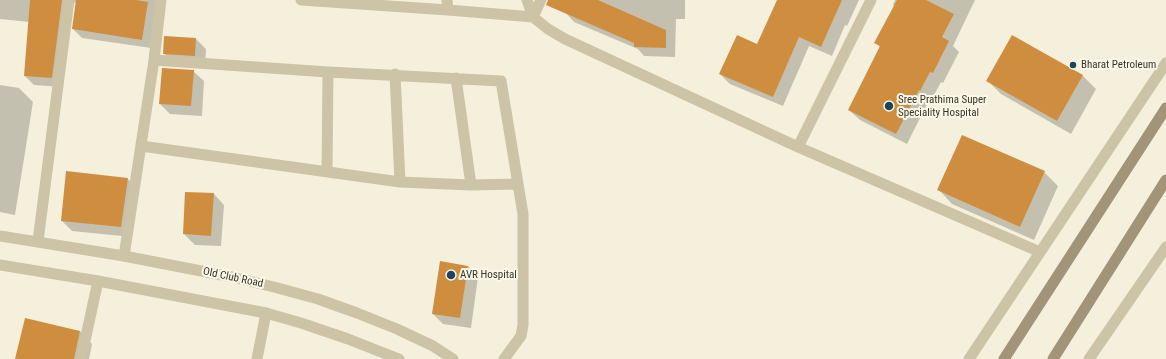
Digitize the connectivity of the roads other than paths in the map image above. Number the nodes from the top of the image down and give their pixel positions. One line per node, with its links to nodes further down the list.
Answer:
1 (69, 0): 25 (street)
2 (161, 0): 11 (street)
3 (301, 0): 7 (street)
4 (527, 0): 10 (street)
5 (541, 0): 10 (street)
6 (871, 0): 18 (street)
7 (339, 1): 8 (street)
8 (395, 3): 9 (street)
9 (447, 5): 10 (street)
10 (533, 17): 18 (street)
11 (154, 60): 13 (street); 17 (street)
12 (1166, 63): 27 (street)
13 (328, 72): 14 (street); 19 (street)
14 (395, 74): 15 (street); 21 (street)
15 (456, 78): 22 (street); 23 (street)
16 (1166, 108): 38 (main road)
17 (141, 146): 19 (street); 28 (street)
18 (798, 147): 27 (street)
19 (327, 172): 21 (street)
20 (1166, 180): 39 (main road)
21 (400, 182): 23 (street)
22 (518, 184): 23 (street); 36 (street)
23 (470, 185)
24 (0, 236): 25 (street, Old Club Road)
25 (38, 241): 28 (street, Old Club Road)
26 (1166, 247): 40 (street)
27 (1040, 252): 37 (street)
28 (124, 256): 35 (street, Old Club Road)
29 (0, 265): 30 (street)
30 (98, 281): 31 (street); 32 (street)
31 (266, 313): 33 (street); 34 (street)
32 (81, 359)
33 (257, 359)
34 (399, 359)
35 (453, 359)
36 (504, 359)
37 (969, 359)
38 (1004, 359)
39 (1053, 359)
40 (1090, 359)

